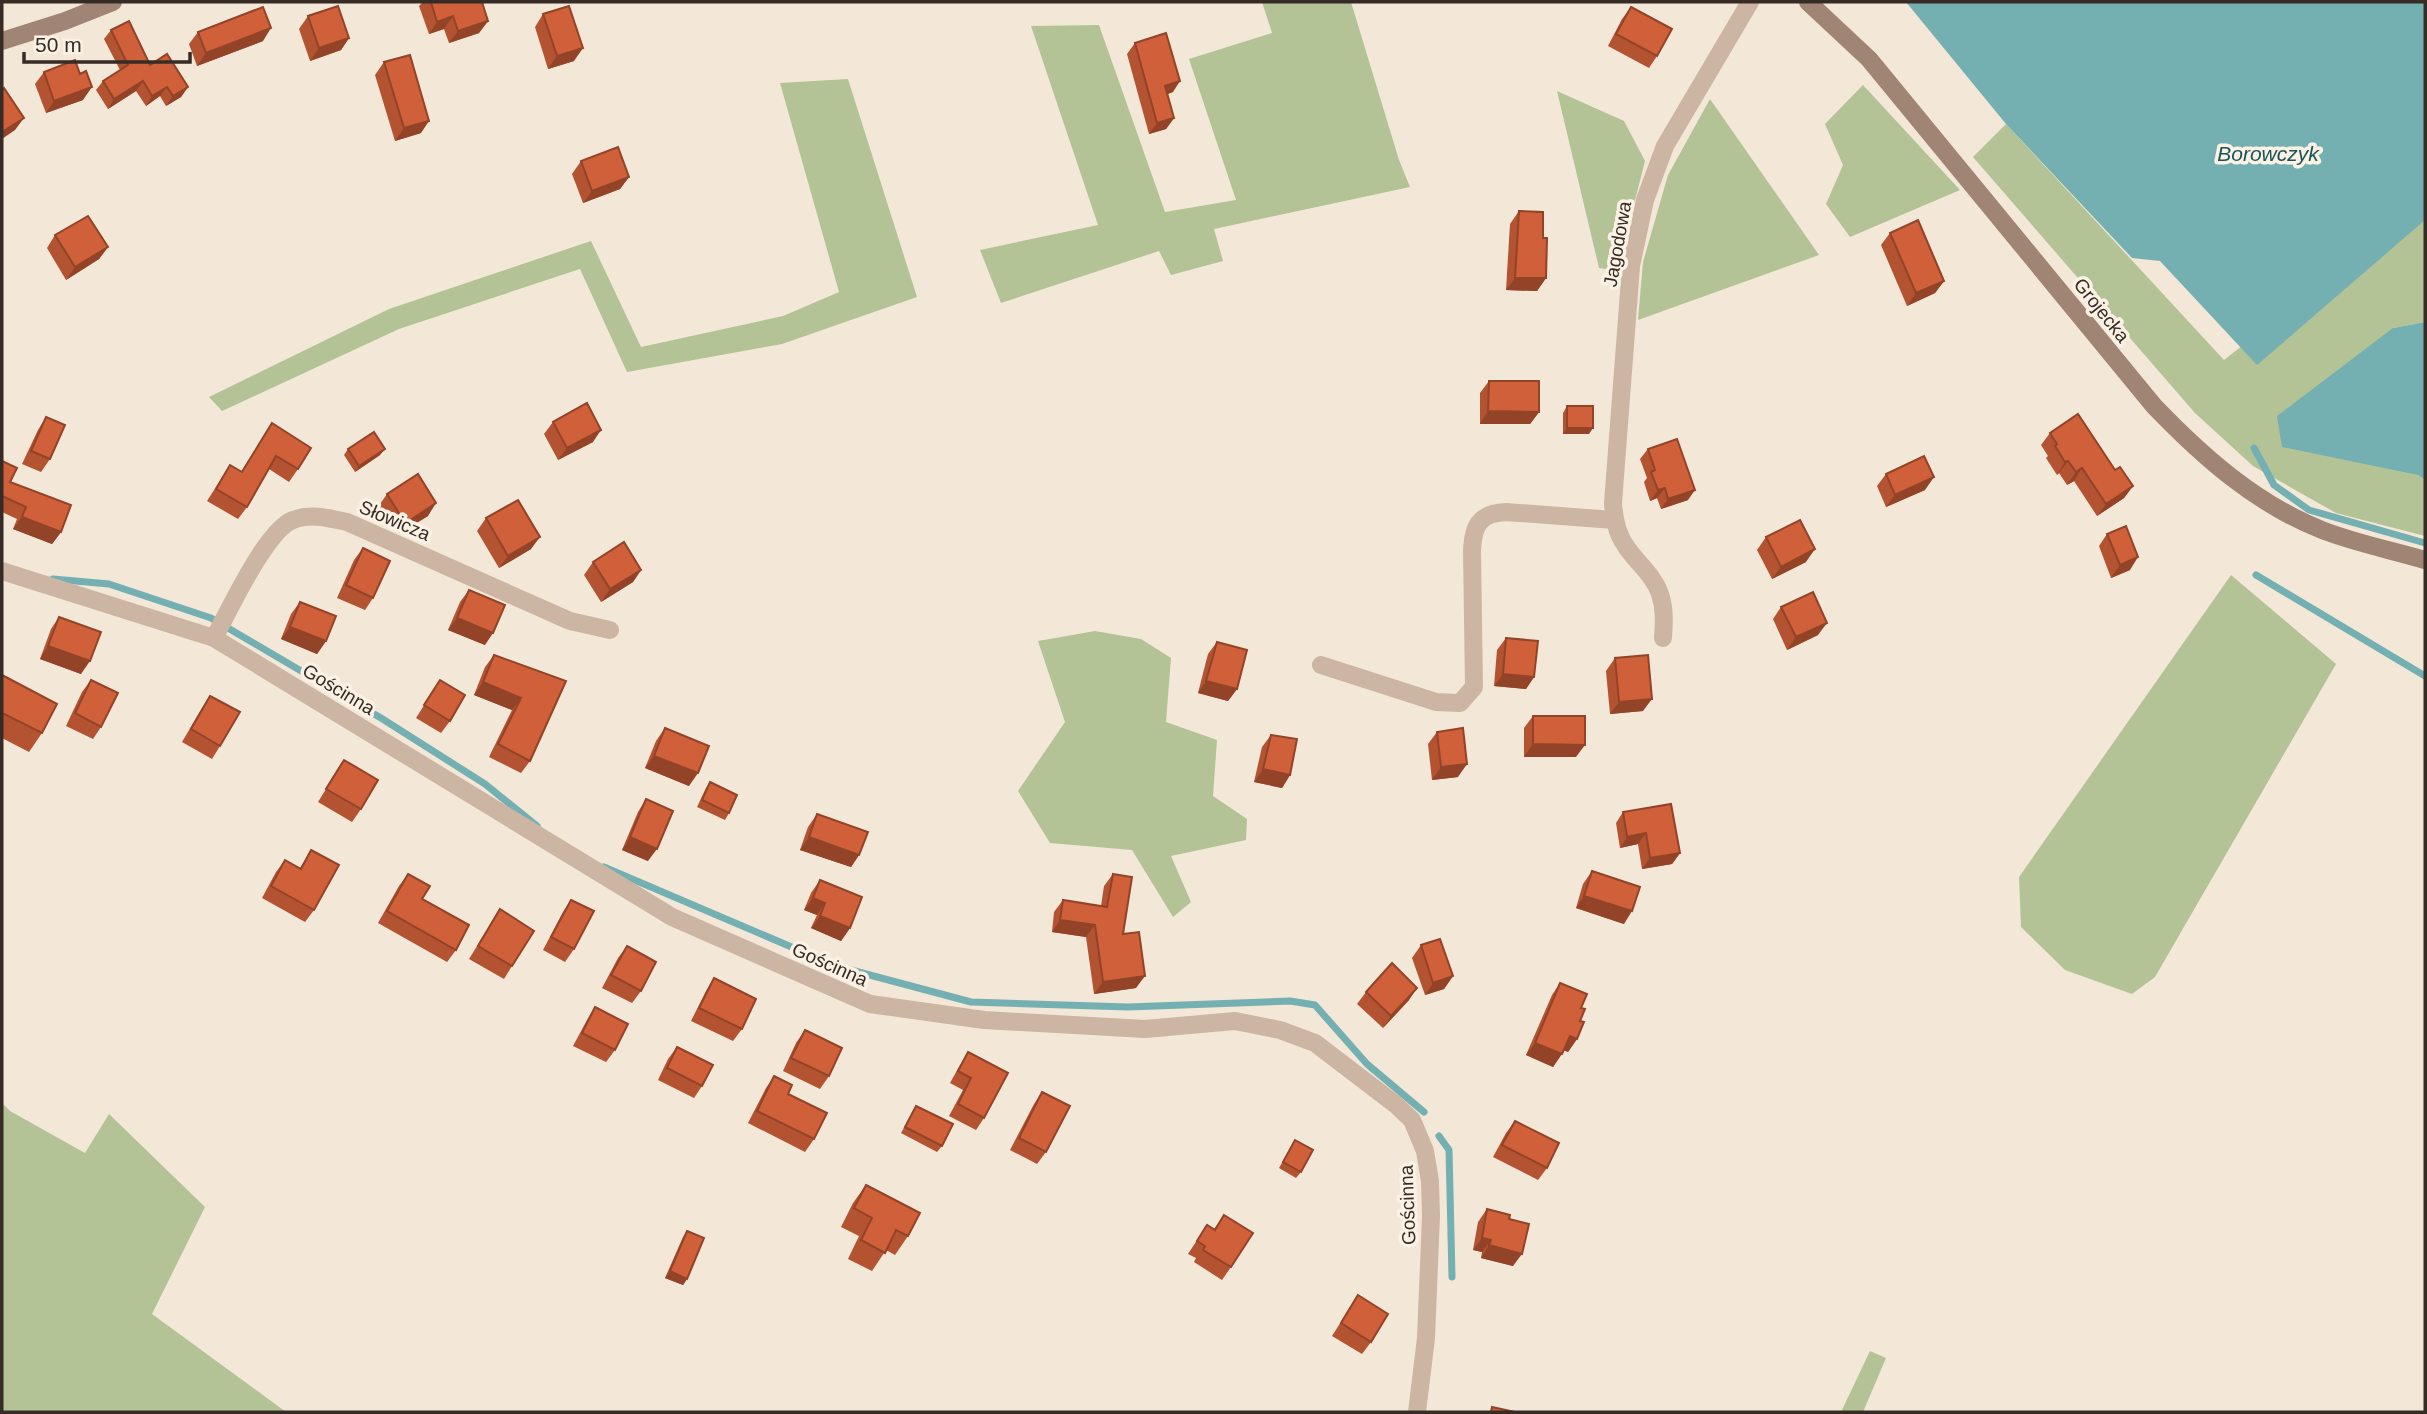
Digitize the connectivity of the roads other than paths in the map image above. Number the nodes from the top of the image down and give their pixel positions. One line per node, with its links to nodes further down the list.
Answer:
1 (113, 2): 4 (street)
2 (1750, 2): 5 (street, Jagodowa)
3 (1808, 2): 6 (street, Grojecka)
4 (2, 41)
5 (1614, 520): 10 (street, Jagodowa); 11 (street)
6 (2425, 561)
7 (2, 571): 9 (street, Gościnna)
8 (610, 630): 9 (street, Słowicza)
9 (214, 638): 12 (street, Gościnna)
10 (1663, 638)
11 (1321, 665)
12 (1418, 1412)

